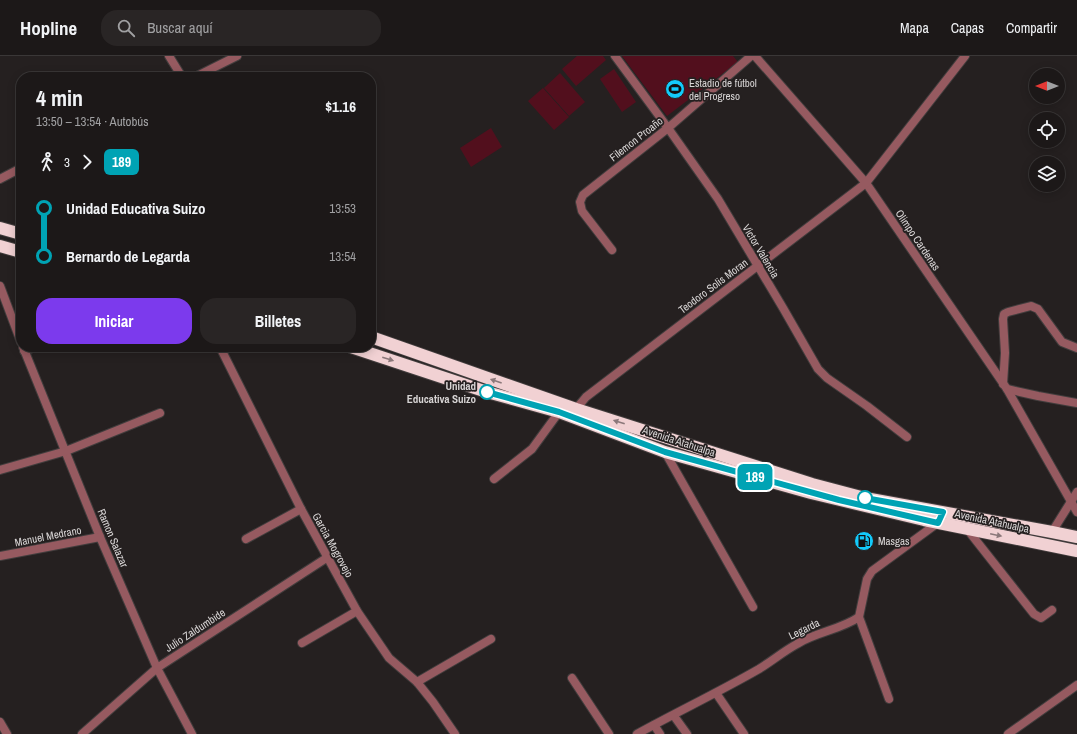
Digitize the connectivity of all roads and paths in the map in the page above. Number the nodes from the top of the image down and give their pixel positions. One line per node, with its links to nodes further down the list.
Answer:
1 (169, 56): 7 (street)
2 (237, 56): 8 (street)
3 (615, 56): 9 (street, Victor Valencia)
4 (751, 56): 9 (street, Filemon Proaño)
5 (755, 56): 12 (street, Olimpo Cardenas)
6 (965, 56): 12 (street, Teodoro Solis Moran)
7 (179, 72)
8 (206, 72)
9 (668, 128): 16 (street, Filemon Proaño); 18 (street, Victor Valencia)
10 (16, 171): 11 (street)
11 (0, 179)
12 (866, 184): 18 (street, Teodoro Solis Moran); 26 (street, Olimpo Cardenas)
13 (0, 228): 14 (highway)
14 (16, 233)
15 (0, 246): 17 (highway)
16 (612, 250)
17 (16, 251)
18 (758, 266): 28 (street, Teodoro Solis Moran); 31 (street, Victor Valencia)
19 (0, 286): 20 (street)
20 (16, 329)
21 (376, 339): 28 (highway, Avenida Atahualpa, one-way to 21)
22 (1077, 348): 26 (street)
23 (25, 352): 32 (street, Ramon Salazar)
24 (222, 352): 38 (street, Garcia Mogrovejo)
25 (366, 352): 29 (highway, Avenida Atahualpa, one-way to 29)
26 (1005, 386): 27 (street); 37 (street, Olimpo Cardenas)
27 (1077, 403)
28 (576, 408): 40 (highway, Avenida Atahualpa, one-way to 28)
29 (559, 412): 33 (highway, Avenida Atahualpa); 35 (street)
30 (160, 413): 32 (street)
31 (907, 437)
32 (66, 451): 34 (street); 43 (street, Ramon Salazar)
33 (665, 452): 40 (highway, Avenida Atahualpa); 49 (street)
34 (0, 470)
35 (494, 479)
36 (1077, 492): 37 (street)
37 (1071, 501): 39 (street, Olimpo Cardenas); 42 (street)
38 (300, 509): 45 (street); 48 (street, Garcia Mogrovejo)
39 (1077, 512)
40 (941, 517): 41 (highway, Avenida Atahualpa); 42 (highway, Avenida Atahualpa); 52 (street)
41 (967, 529): 46 (highway, Avenida Atahualpa, one-way to 46); 50 (street)
42 (1052, 532): 44 (highway, Avenida Atahualpa)
43 (100, 537): 47 (street, Manuel Medrano); 55 (street, Ramon Salazar)
44 (1077, 538)
45 (246, 539)
46 (1077, 552)
47 (0, 556)
48 (328, 557): 51 (street, Garcia Mogrovejo); 55 (street, Julio Zaldumbide)
49 (753, 607)
50 (1052, 610)
51 (357, 611): 54 (street); 57 (street, Garcia Mogrovejo)
52 (859, 617): 59 (street, Legarda); 60 (street)
53 (491, 639): 57 (street)
54 (302, 643)
55 (157, 668): 65 (street, Julio Zaldumbide); 66 (street, Ramon Salazar)
56 (572, 678): 68 (street)
57 (417, 682): 67 (street, Garcia Mogrovejo)
58 (1077, 685): 73 (street)
59 (716, 693): 61 (street, Legarda); 72 (street)
60 (889, 699)
61 (674, 716): 63 (street, Legarda); 71 (street)
62 (0, 722): 64 (street)
63 (654, 725): 69 (street, Legarda); 70 (street)
64 (7, 734)
65 (82, 734)
66 (192, 734)
67 (456, 734)
68 (609, 734)
69 (637, 734)
70 (660, 734)
71 (687, 734)
72 (744, 734)
73 (1008, 734)

